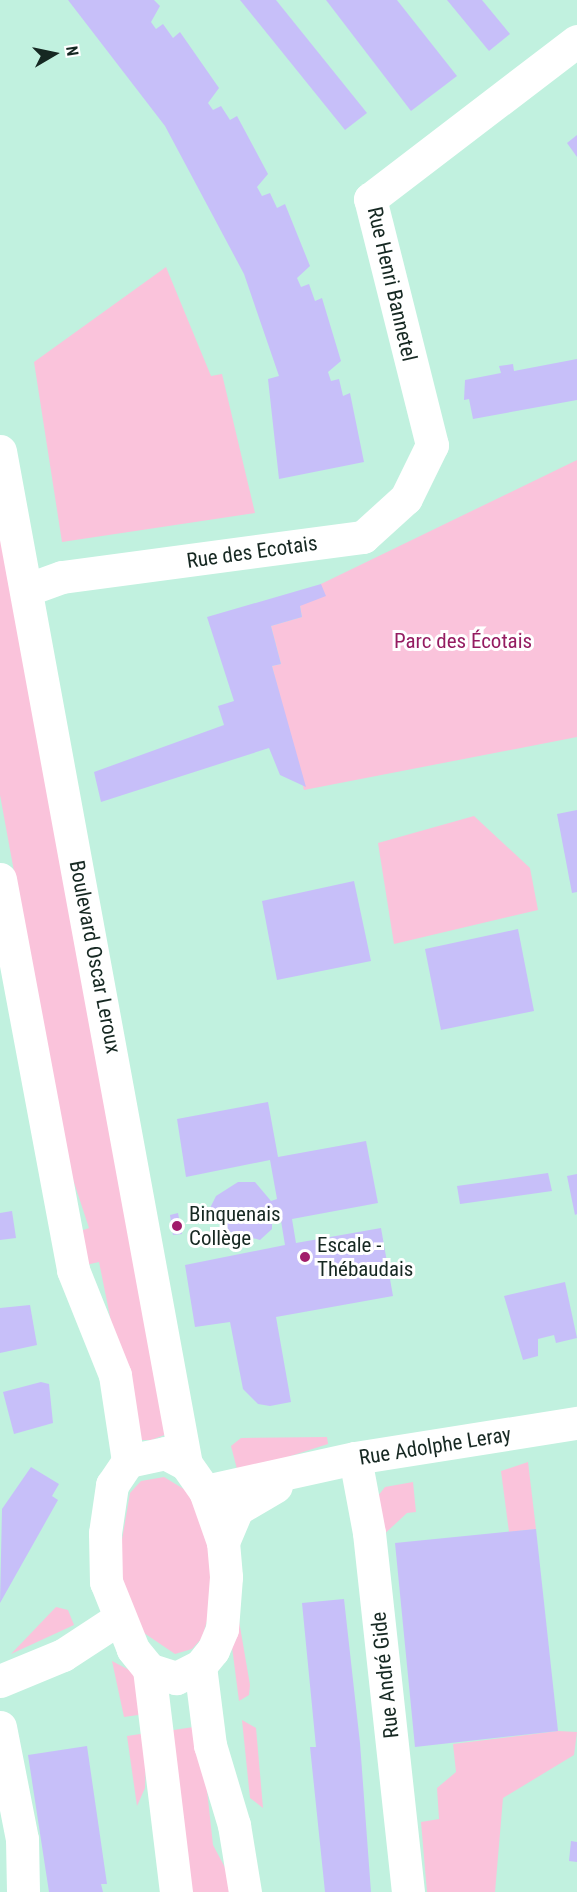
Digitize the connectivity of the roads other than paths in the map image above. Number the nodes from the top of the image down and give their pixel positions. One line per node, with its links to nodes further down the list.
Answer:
1 (577, 41): 2 (main road, Rue Henri Bannetel)
2 (432, 445): 4 (main road, Rue des Ecotais)
3 (0, 451): 4 (main road, Boulevard Oscar Leroux)
4 (26, 590): 9 (main road, Boulevard Oscar Leroux)
5 (0, 879): 8 (main road)
6 (577, 1424): 7 (main road, Rue Adolphe Leray)
7 (355, 1458): 10 (main road, Rue Adolphe Leray); 21 (main road, Rue André Gide)
8 (128, 1461): 9 (main road); 13 (main road)
9 (186, 1464): 11 (main road)
10 (295, 1473): 11 (main road, Rue Adolphe Leray); 12 (main road, Rue Adolphe Leray)
11 (206, 1491): 12 (main road)
12 (222, 1542): 14 (main road)
13 (118, 1619): 15 (main road); 16 (main road)
14 (200, 1666): 15 (main road); 20 (main road)
15 (149, 1670): 19 (main road)
16 (0, 1681)
17 (0, 1727): 18 (main road)
18 (23, 1892)
19 (176, 1892)
20 (245, 1892)
21 (408, 1892)

